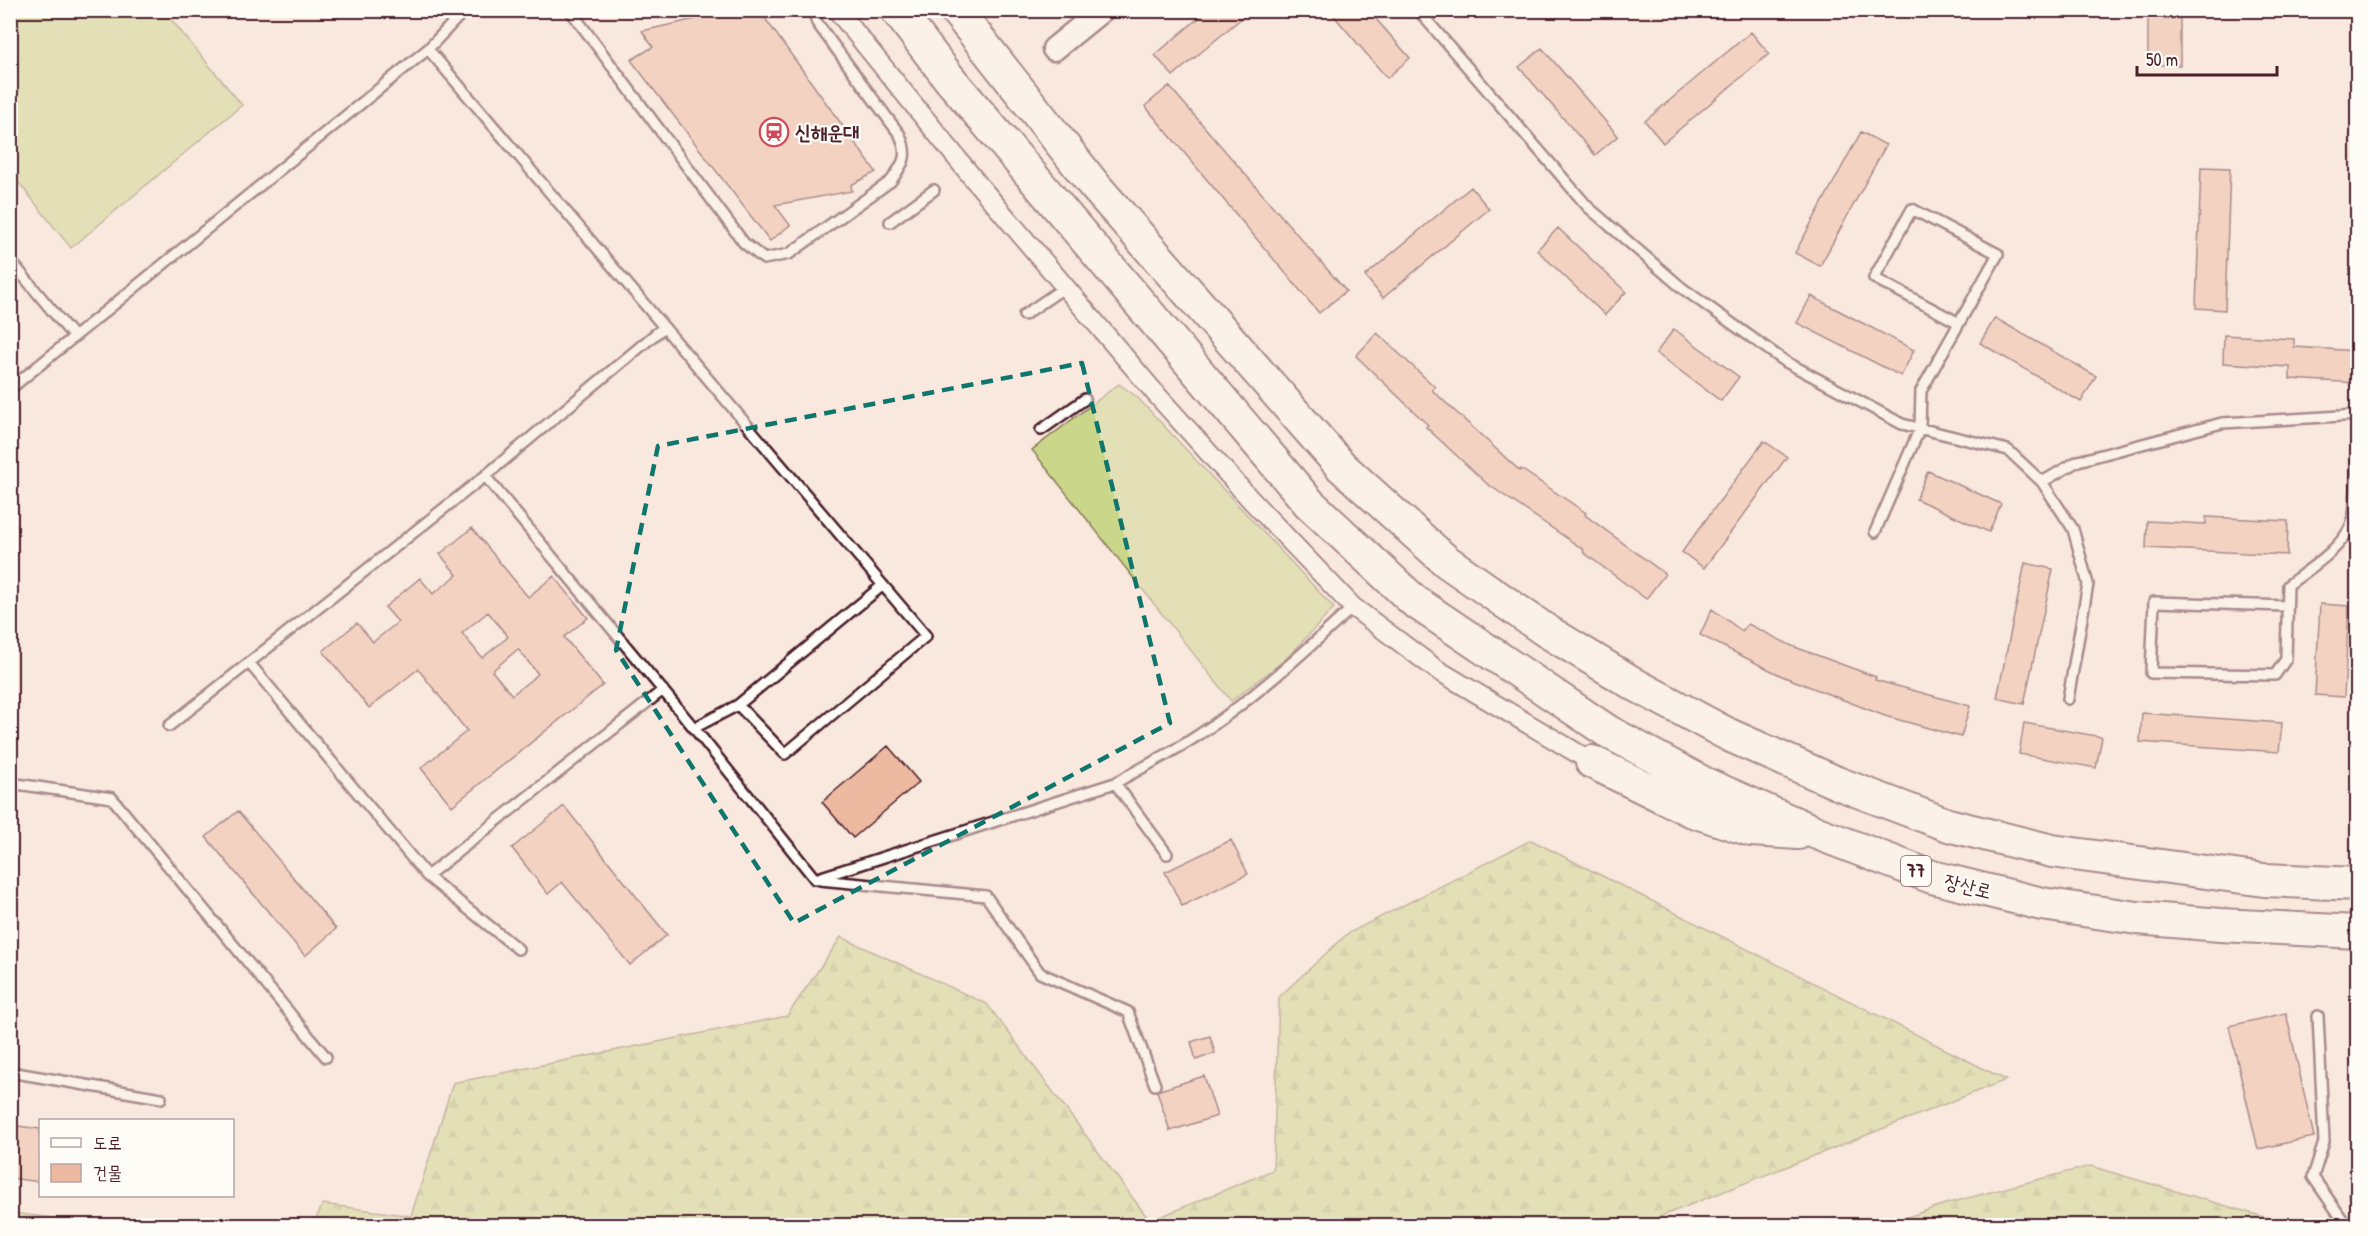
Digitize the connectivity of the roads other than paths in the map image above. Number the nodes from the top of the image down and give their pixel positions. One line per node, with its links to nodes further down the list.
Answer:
1 (465, 10): 9 (lane)
2 (570, 10): 3 (lane)
3 (813, 10)
4 (837, 10): 14 (street)
5 (897, 10): 40 (highway, 장산로 / 77)
6 (956, 10): 44 (highway)
7 (1102, 10): 10 (street)
8 (1418, 10): 22 (lane)
9 (428, 49): 17 (lane); 18 (lane)
10 (1054, 49)
11 (934, 190): 12 (lane)
12 (890, 222)
13 (11, 262): 18 (lane)
14 (1065, 287): 15 (lane); 30 (street)
15 (1024, 315)
16 (1959, 323): 16 (lane); 22 (lane)
17 (664, 327): 25 (lane); 28 (lane)
18 (74, 337): 19 (lane)
19 (10, 389)
20 (1085, 399): 23 (lane)
21 (2358, 415): 26 (lane)
22 (1920, 428): 26 (lane); 27 (lane)
23 (1041, 430)
24 (2358, 448): 29 (lane)
25 (485, 476): 31 (lane); 32 (lane)
26 (2042, 482): 33 (lane)
27 (1875, 532)
28 (883, 585): 34 (lane); 34 (lane)
29 (2287, 606): 29 (lane)
30 (1353, 607): 37 (street); 39 (lane)
31 (250, 664): 35 (lane); 42 (lane)
32 (663, 690): 36 (lane); 42 (lane)
33 (2068, 699)
34 (738, 705): 36 (lane)
35 (169, 726)
36 (694, 728): 43 (lane)
37 (1592, 762): 40 (highway)
38 (10, 783): 50 (lane)
39 (1115, 783): 41 (lane); 43 (lane)
40 (1817, 833): 45 (highway, 장산로 / 77)
41 (1167, 854)
42 (426, 876): 47 (lane)
43 (815, 879): 52 (lane)
44 (2358, 884)
45 (2358, 932)
46 (2304, 946): 48 (highway)
47 (518, 948)
48 (2358, 949)
49 (2318, 1016): 54 (lane)
50 (326, 1057)
51 (10, 1072): 53 (lane)
52 (1155, 1086)
53 (160, 1098)
54 (2347, 1226)

